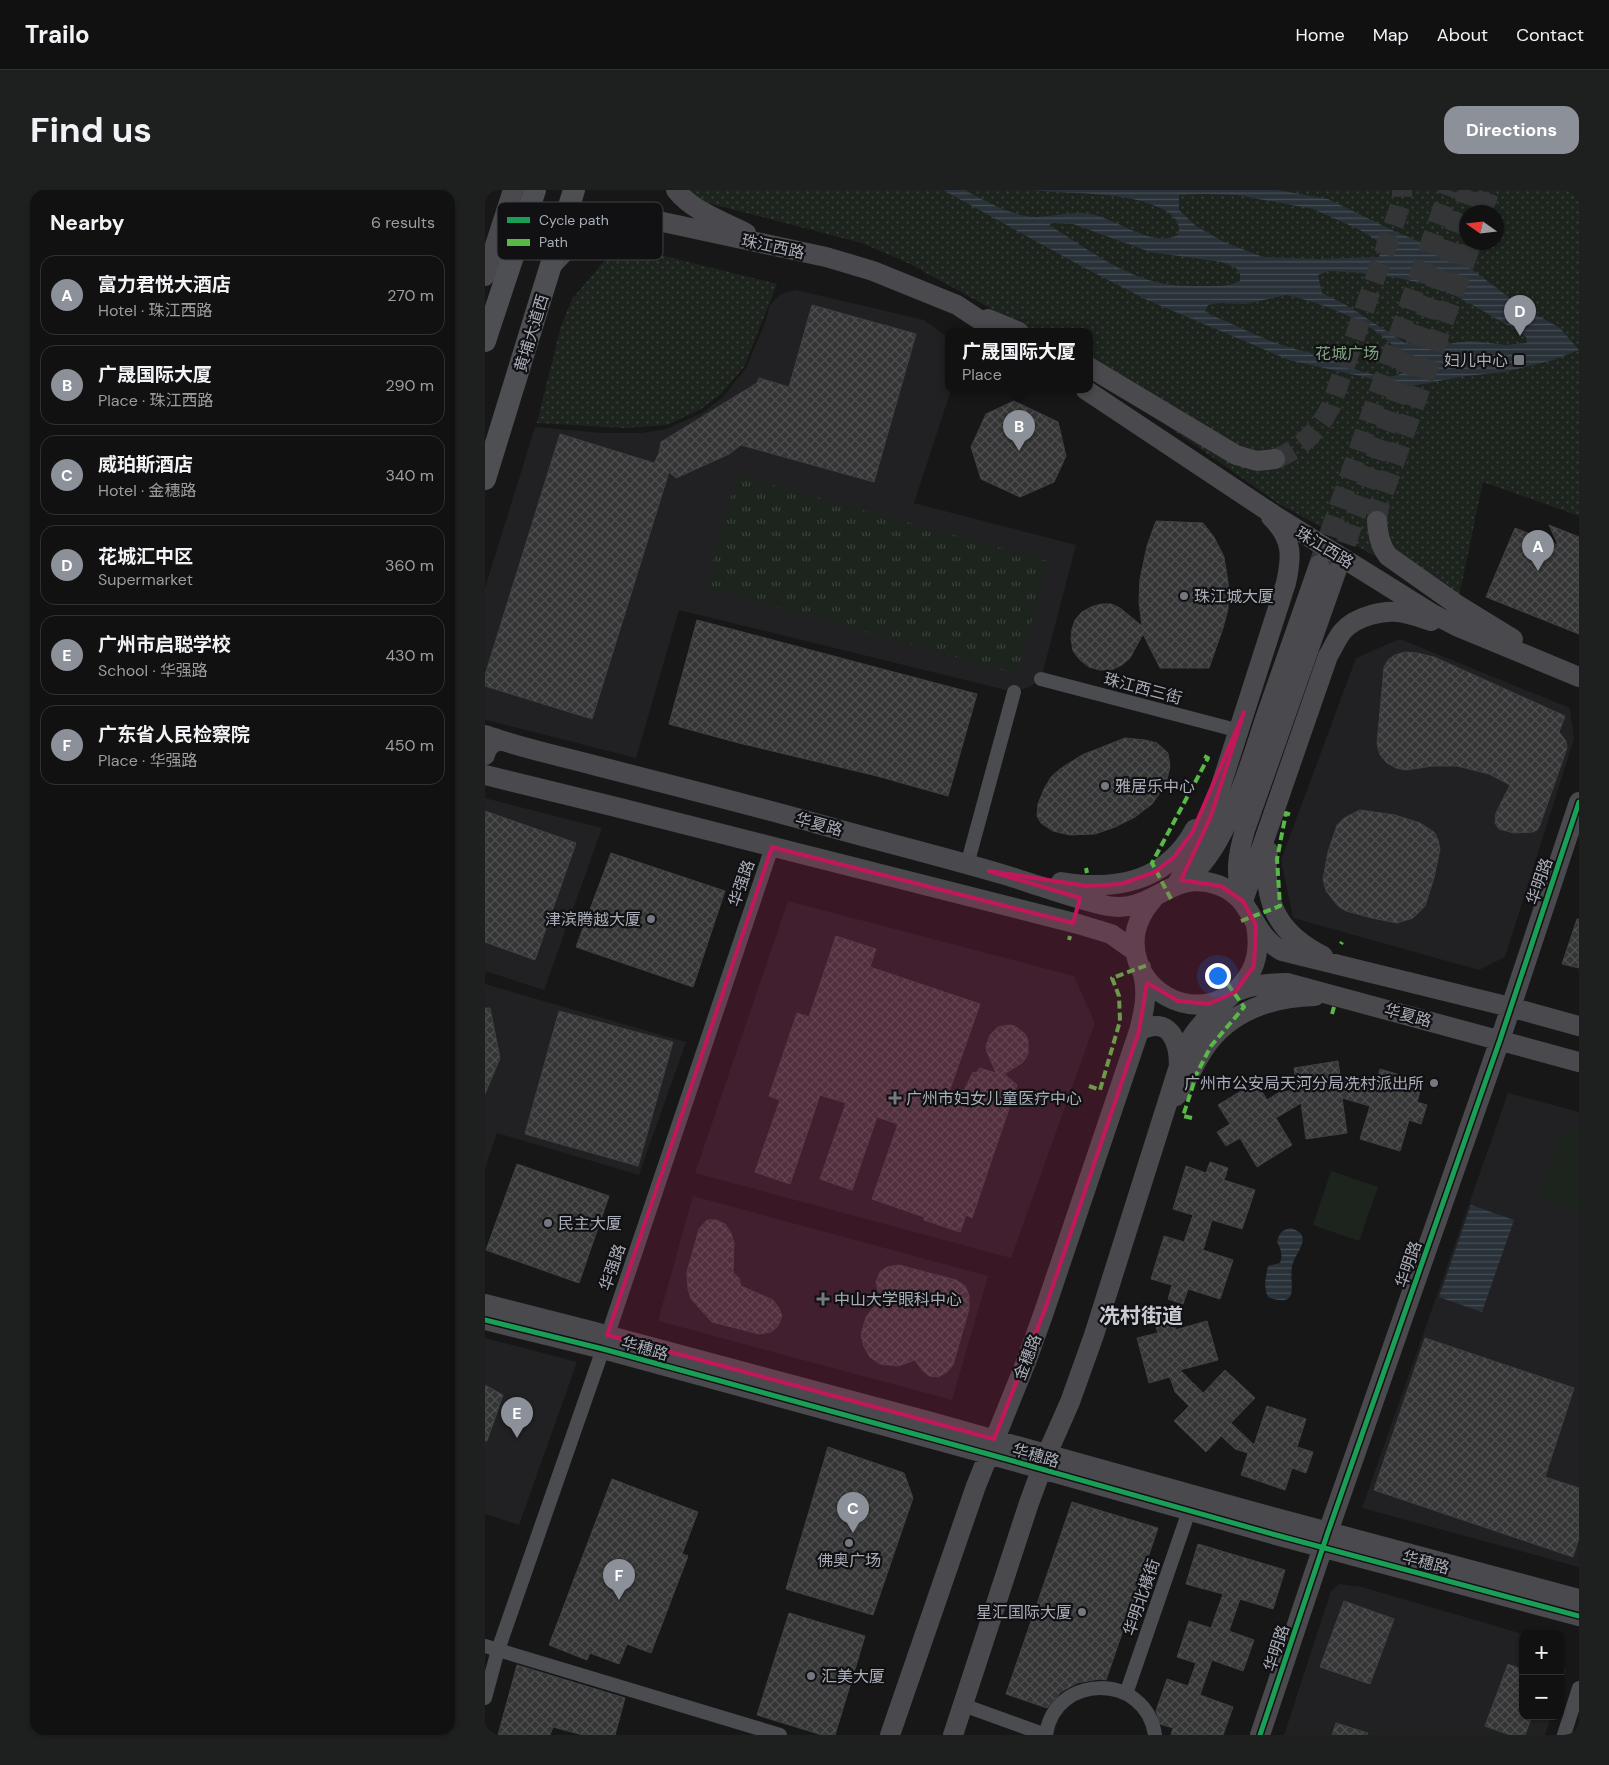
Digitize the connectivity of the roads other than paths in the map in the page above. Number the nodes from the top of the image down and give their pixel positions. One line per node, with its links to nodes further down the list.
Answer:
1 (513, 190): 6 (main road)
2 (535, 190): 7 (main road)
3 (574, 190): 8 (main road)
4 (585, 190): 9 (main road, 黄埔大道西)
5 (676, 190): 12 (main road)
6 (509, 202)
7 (531, 202)
8 (570, 202)
9 (580, 202)
10 (663, 221): 12 (main road, 珠江西路)
11 (497, 239): 18 (main road)
12 (772, 246): 19 (main road, 珠江西路)
13 (512, 260): 22 (main road)
14 (553, 260): 17 (main road)
15 (554, 260): 17 (main road, 黄埔大道西)
16 (557, 260): 17 (main road, 珠江西路)
17 (551, 266): 26 (main road, 黄埔大道西)
18 (485, 276)
19 (957, 305): 20 (main road, 珠江西路); 21 (main road)
20 (992, 328)
21 (1010, 328)
22 (485, 341)
23 (1093, 369): 25 (main road)
24 (1091, 393): 27 (main road, 珠江西路)
25 (1275, 459)
26 (485, 479)
27 (1259, 505): 29 (main road, 珠江西路); 35 (main road)
28 (1377, 521): 30 (main road)
29 (1497, 644): 30 (main road, 珠江西路); 41 (main road)
30 (1559, 669): 31 (main road, 珠江西路); 33 (main road)
31 (1579, 677)
32 (1041, 679): 36 (street, 珠江西三街)
33 (1579, 689)
34 (1014, 692): 43 (street)
35 (1244, 712): 36 (main road); 45 (main road)
36 (1236, 730): 44 (main road)
37 (493, 738): 38 (main road); 43 (main road, 华夏路)
38 (485, 755)
39 (487, 772): 42 (main road, 华夏路)
40 (1579, 802): 56 (main road, 华明路)
41 (1275, 810): 48 (main road); 52 (main road)
42 (772, 847): 49 (main road, 华夏路); 65 (street, 华强路)
43 (967, 865): 44 (main road, 华夏路)
44 (989, 870): 46 (main road, 华夏路)
45 (1177, 884): 47 (main road, 华夏路); 48 (main road, 华夏路); 48 (main road)
46 (1080, 898): 47 (main road, 华夏路); 49 (main road)
47 (1153, 899): 51 (main road, 华夏路)
48 (1243, 901): 50 (main road, 华夏路)
49 (1073, 923): 51 (main road, 华夏路)
50 (1256, 925): 52 (main road, 华夏路); 54 (main road, 华夏路)
51 (1135, 951): 53 (main road, 华夏路)
52 (1342, 966): 56 (main road, 华夏路)
53 (1143, 974): 54 (main road, 华夏路); 58 (main road, 金穗路)
54 (1235, 992): 55 (main road, 华夏路); 61 (main road)
55 (1337, 996): 59 (main road, 华夏路); 62 (main road)
56 (1510, 1007): 57 (main road, 华夏路); 59 (main road, 华明路)
57 (1579, 1026)
58 (1139, 1031): 61 (main road); 66 (main road, 金穗路)
59 (1499, 1040): 60 (main road, 华夏路); 69 (main road, 华明路)
60 (1579, 1062)
61 (1179, 1066): 62 (main road)
62 (1164, 1111): 67 (main road)
63 (485, 1304): 65 (main road, 华穗路)
64 (485, 1320): 65 (main road, 华穗路)
65 (605, 1342): 66 (main road, 华穗路); 72 (street, 华强路)
66 (991, 1447): 67 (main road, 华穗路); 78 (main road, 金穗路)
67 (1044, 1462): 68 (main road, 华穗路); 69 (main road, 华穗路); 76 (main road)
68 (1189, 1510): 69 (main road, 华穗路); 74 (street, 华明北橫街)
69 (1325, 1539): 70 (main road, 华穗路); 71 (main road, 华穗路); 82 (main road, 华明路)
70 (1579, 1599)
71 (1579, 1616)
72 (492, 1648): 75 (street, 华强路); 77 (street)
73 (1579, 1688): 83 (street)
74 (1127, 1694): 80 (street); 81 (street)
75 (485, 1698)
76 (963, 1705): 79 (main road); 80 (street)
77 (780, 1735)
78 (890, 1735)
79 (953, 1735)
80 (1046, 1735)
81 (1155, 1735)
82 (1261, 1735)
83 (1564, 1735)

